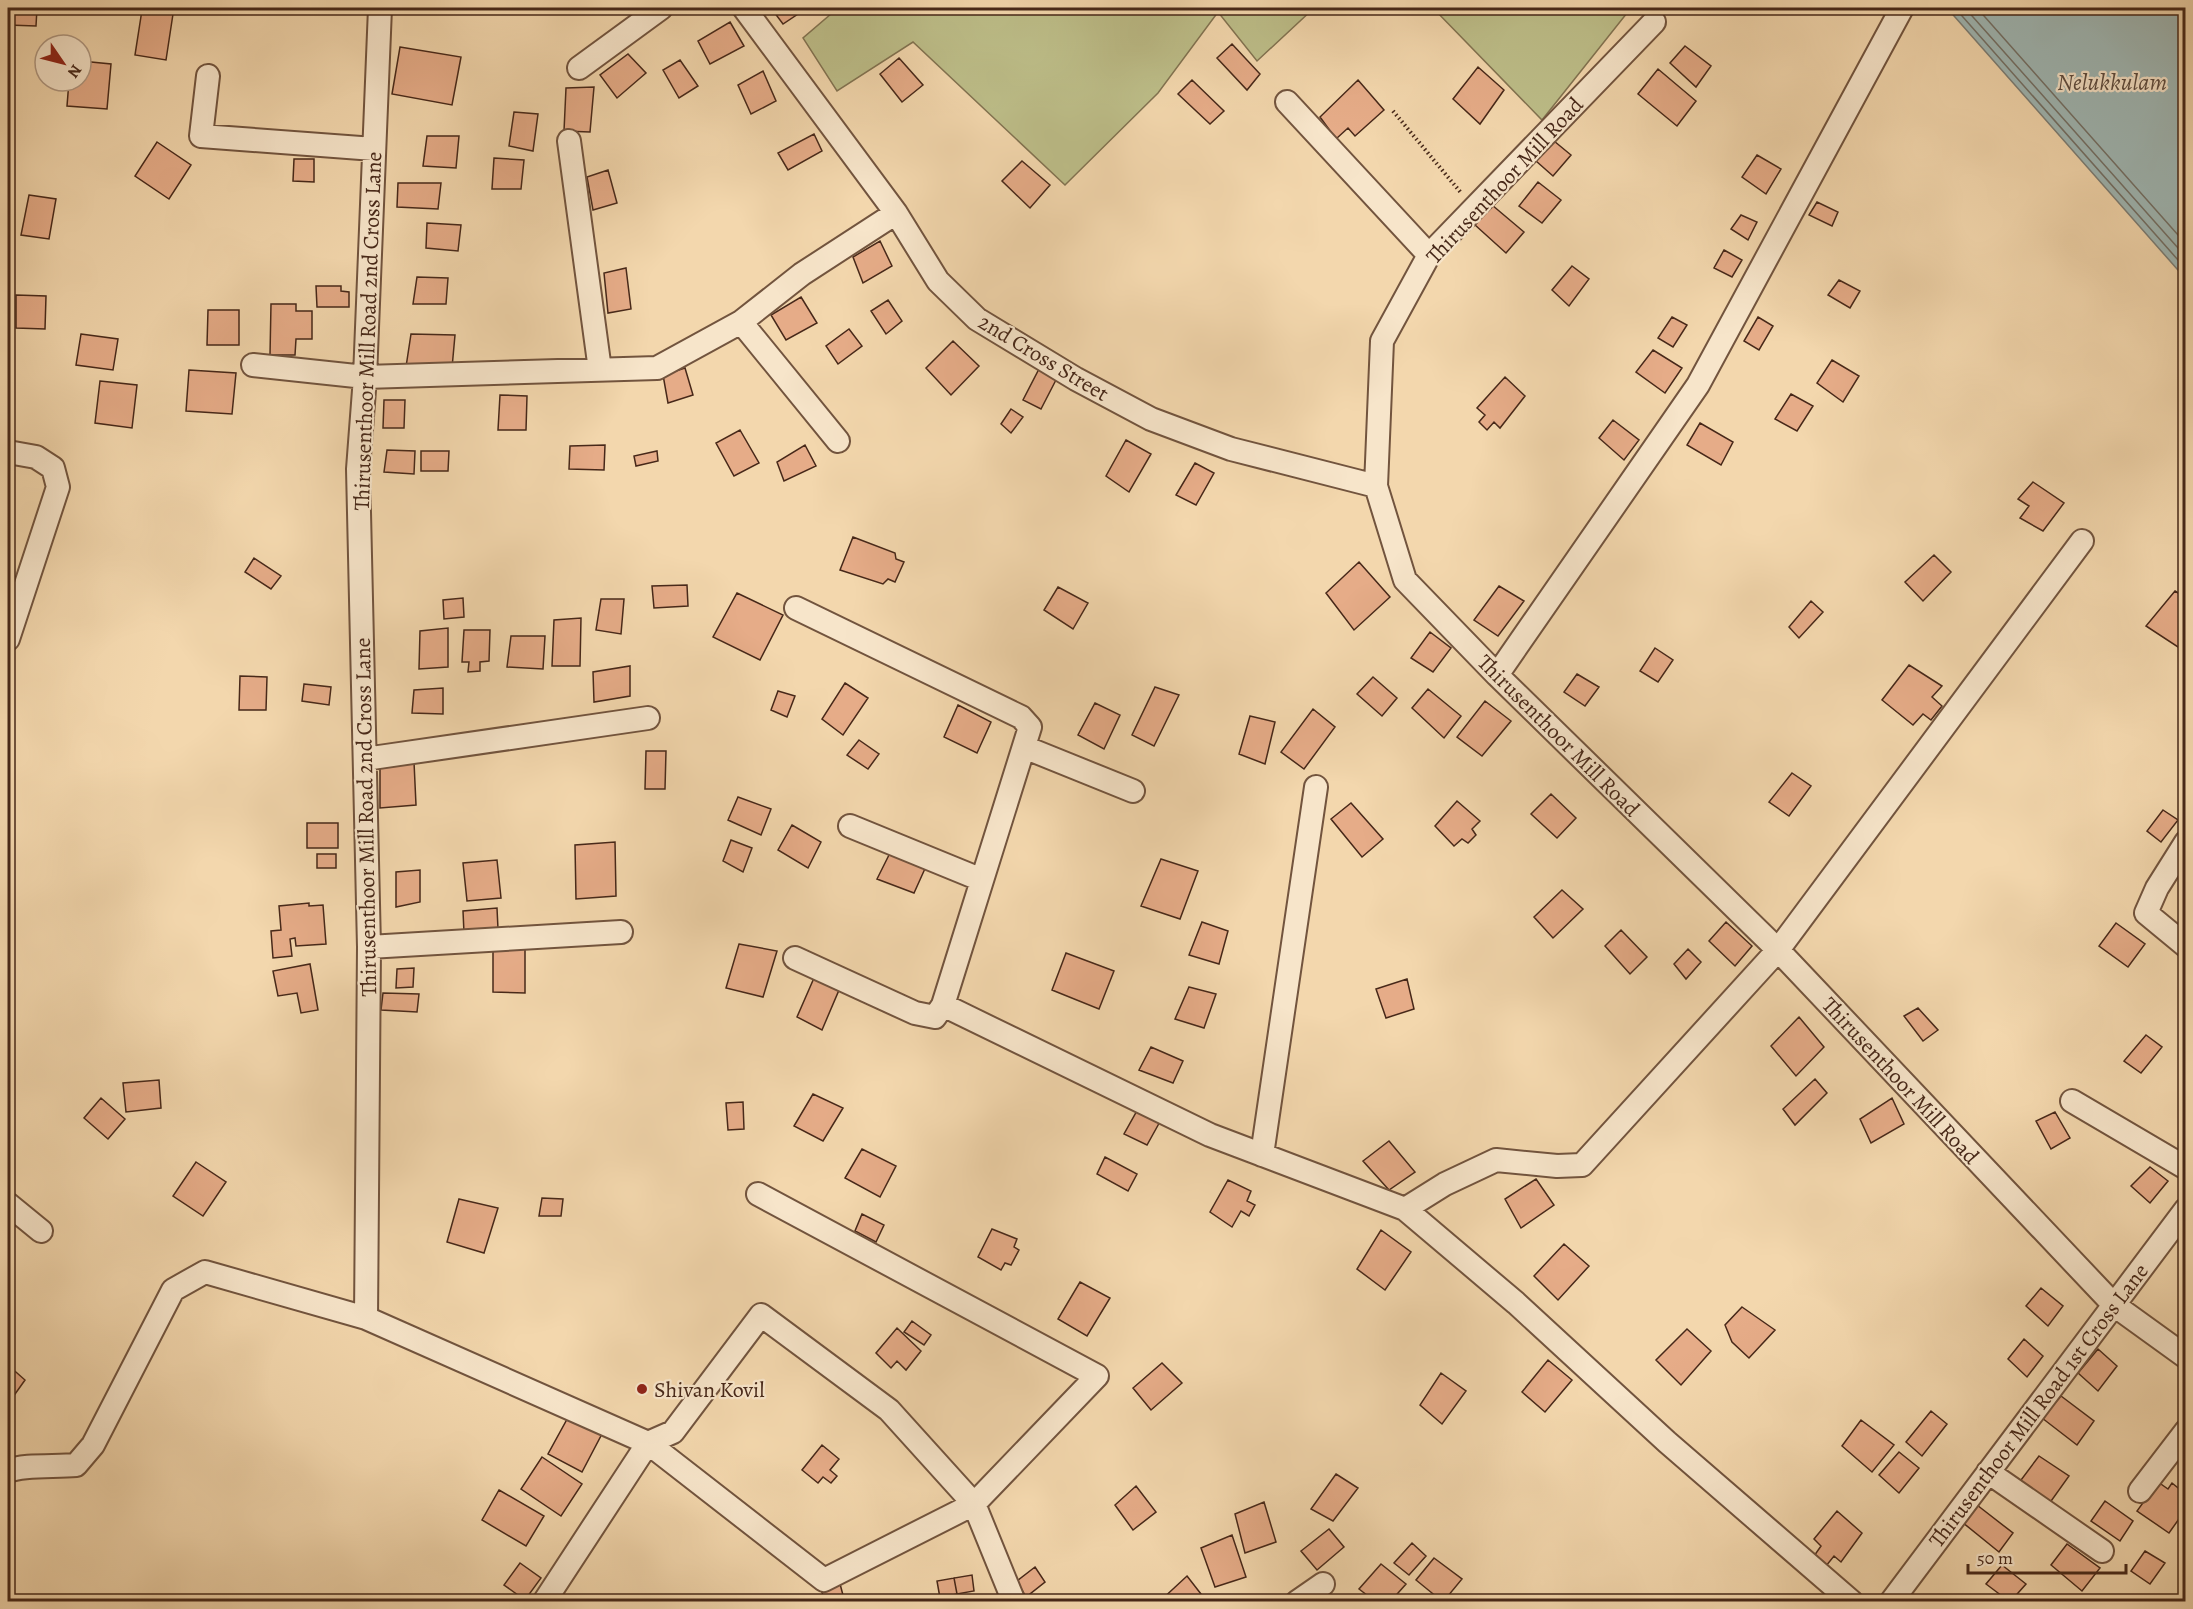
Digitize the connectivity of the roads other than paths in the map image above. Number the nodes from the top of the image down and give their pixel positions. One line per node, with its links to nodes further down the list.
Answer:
1 (381, 8): 10 (street, Thirusenthoor Mill Road 2nd Cross Lane)
2 (661, 8): 6 (street)
3 (744, 8): 11 (street, 2nd Cross Street)
4 (1902, 8): 23 (street)
5 (1654, 22): 12 (street, Thirusenthoor Mill Road)
6 (579, 68)
7 (208, 76): 10 (street)
8 (1287, 102): 12 (street)
9 (569, 141): 15 (street)
10 (374, 149): 16 (street, Thirusenthoor Mill Road 2nd Cross Lane)
11 (896, 213): 13 (street); 19 (street, 2nd Cross Street)
12 (1429, 255): 19 (street, Thirusenthoor Mill Road)
13 (741, 322): 15 (street); 17 (street)
14 (253, 365): 16 (street)
15 (600, 370): 16 (street)
16 (365, 377): 26 (street, Thirusenthoor Mill Road 2nd Cross Lane)
17 (838, 441)
18 (8, 452): 22 (street)
19 (1376, 486): 23 (street, Thirusenthoor Mill Road)
20 (2082, 541): 35 (street)
21 (796, 608): 25 (street)
22 (8, 639)
23 (1497, 675): 35 (street, Thirusenthoor Mill Road)
24 (648, 718): 26 (street)
25 (1024, 747): 28 (street); 31 (street)
26 (365, 759): 34 (street, Thirusenthoor Mill Road 2nd Cross Lane)
27 (1316, 787): 39 (street)
28 (1133, 791)
29 (850, 826): 31 (street)
30 (2186, 842): 33 (street)
31 (982, 880): 37 (street)
32 (621, 932): 34 (street)
33 (2186, 946)
34 (369, 947): 47 (street, Thirusenthoor Mill Road 2nd Cross Lane)
35 (1778, 950): 43 (street); 46 (street, Thirusenthoor Mill Road)
36 (795, 958): 37 (street)
37 (943, 1005): 39 (street)
38 (2072, 1101): 40 (street)
39 (1262, 1155): 43 (street)
40 (2186, 1168)
41 (758, 1194): 54 (street)
42 (8, 1204): 45 (street)
43 (1405, 1209): 60 (street)
44 (2186, 1209): 46 (street, Thirusenthoor Mill Road 1st Cross Lane)
45 (42, 1231)
46 (2114, 1305): 48 (street, Thirusenthoor Mill Road); 52 (street, Thirusenthoor Mill Road 1st Cross Lane)
47 (366, 1318): 50 (street); 51 (street)
48 (2186, 1357)
49 (2186, 1431): 53 (street)
50 (648, 1443): 54 (street); 54 (street); 57 (street)
51 (8, 1471)
52 (1988, 1472): 55 (street); 61 (street, Thirusenthoor Mill Road 1st Cross Lane)
53 (2140, 1491)
54 (974, 1504): 58 (street)
55 (2102, 1551)
56 (1323, 1584): 59 (street)
57 (544, 1602)
58 (1014, 1602)
59 (1297, 1602)
60 (1852, 1602)
61 (1891, 1602)

